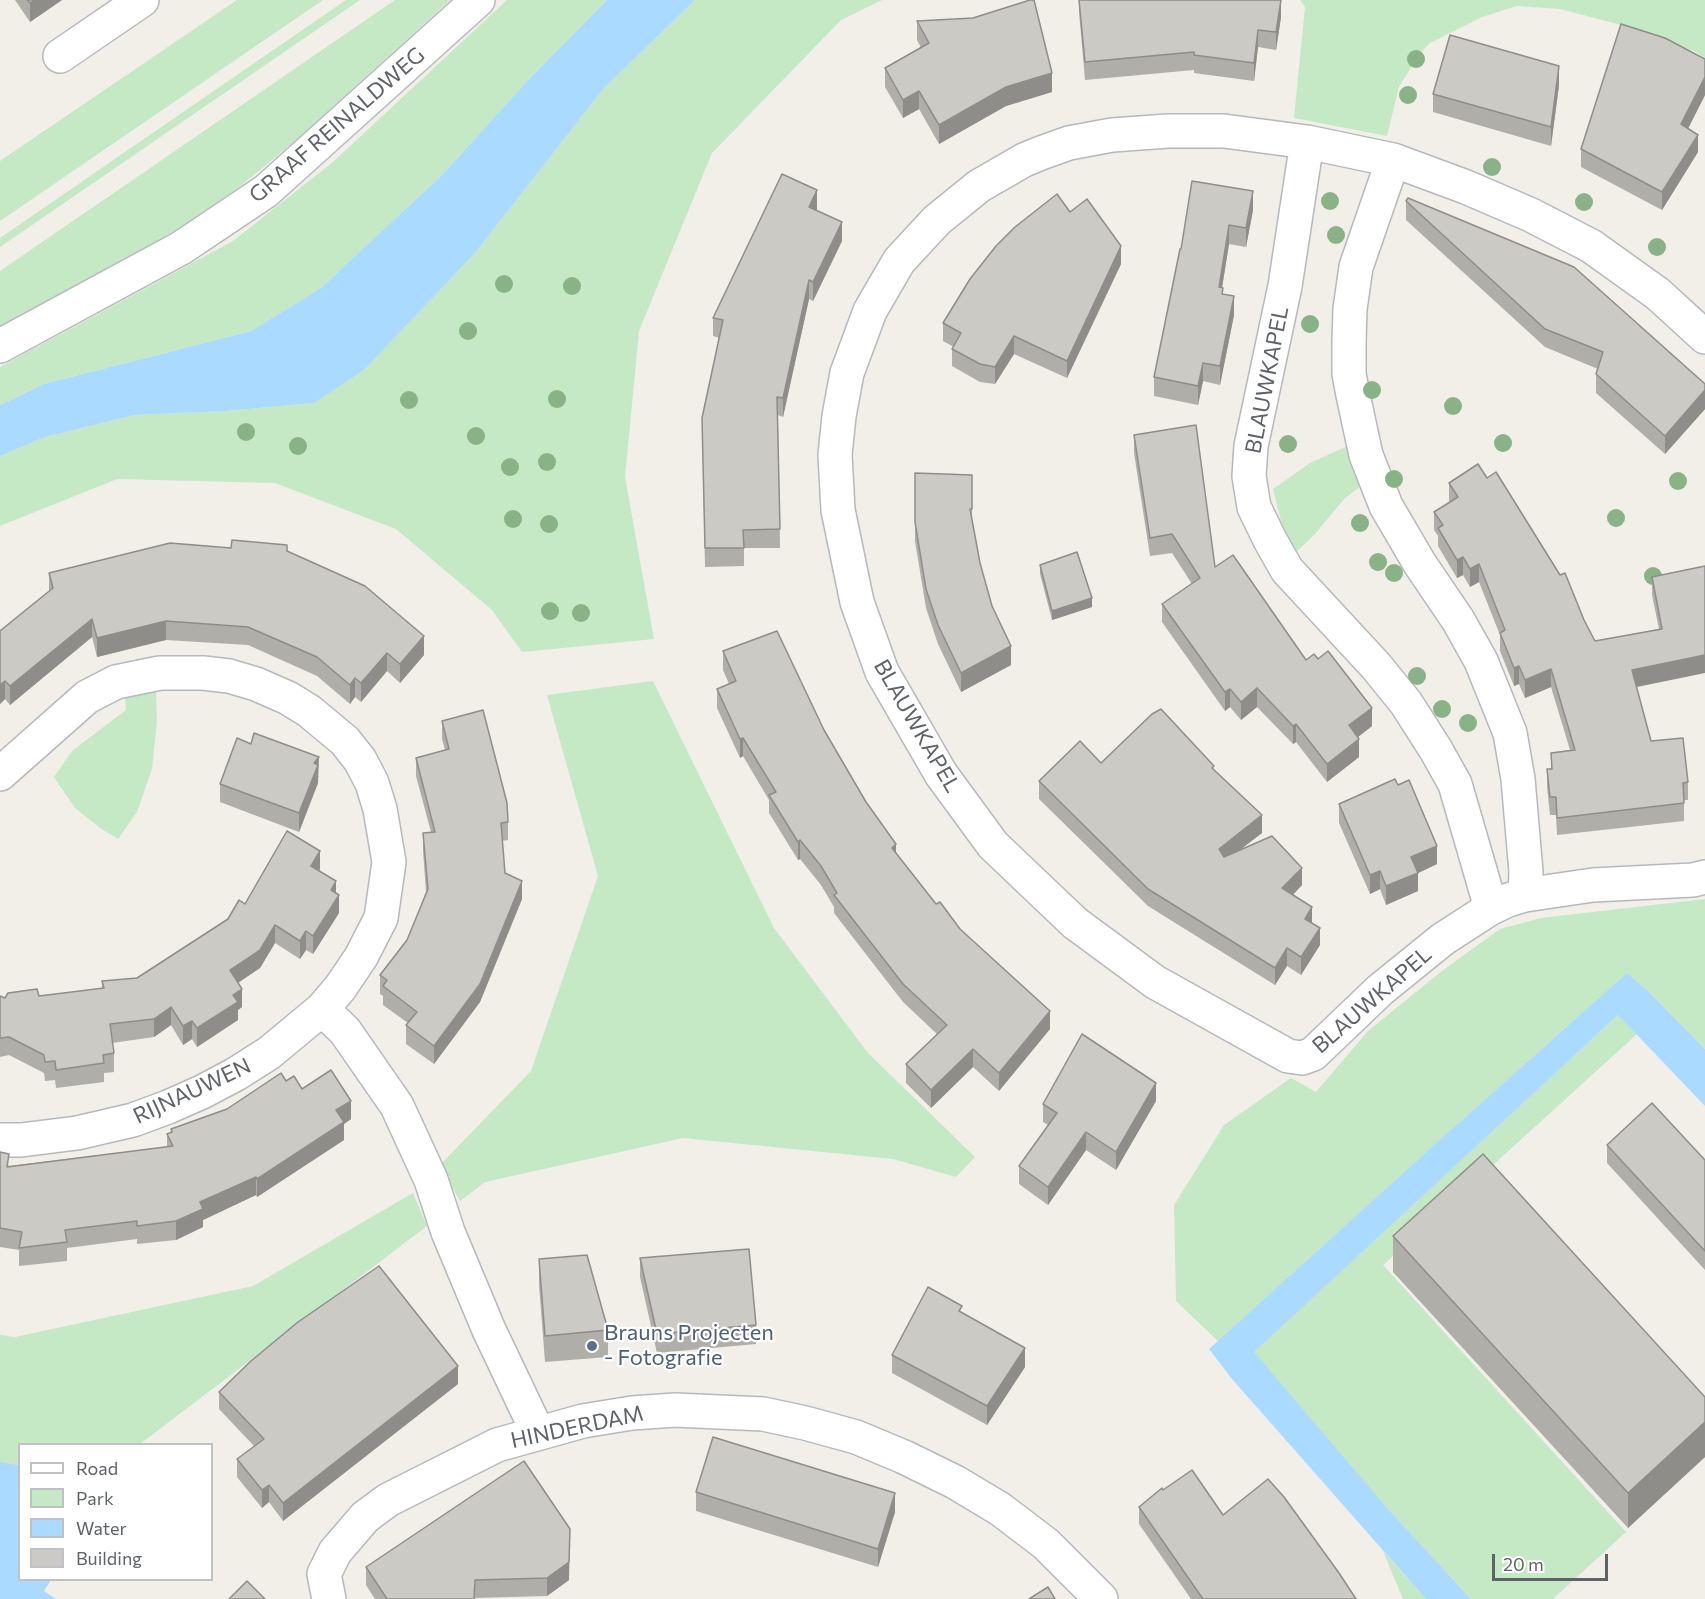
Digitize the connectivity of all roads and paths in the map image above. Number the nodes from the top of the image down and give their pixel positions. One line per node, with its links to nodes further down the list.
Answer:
1 (142, 0): 3 (street)
2 (478, 0): 7 (street, GRAAF REINALDWEG)
3 (60, 56)
4 (1307, 142): 5 (street, BLAUWKAPEL); 11 (street, BLAUWKAPEL); 11 (street, BLAUWKAPEL)
5 (1393, 160): 6 (street, BLAUWKAPEL); 10 (street)
6 (1705, 337)
7 (0, 346)
8 (0, 774): 12 (street, RIJNAUWEN)
9 (1705, 878): 10 (street, BLAUWKAPEL)
10 (1525, 895): 11 (street, BLAUWKAPEL)
11 (1491, 908)
12 (322, 1009): 13 (street, RIJNAUWEN); 14 (street)
13 (0, 1140)
14 (538, 1433): 15 (street, HINDERDAM); 16 (street, HINDERDAM)
15 (329, 1599)
16 (1101, 1599)

